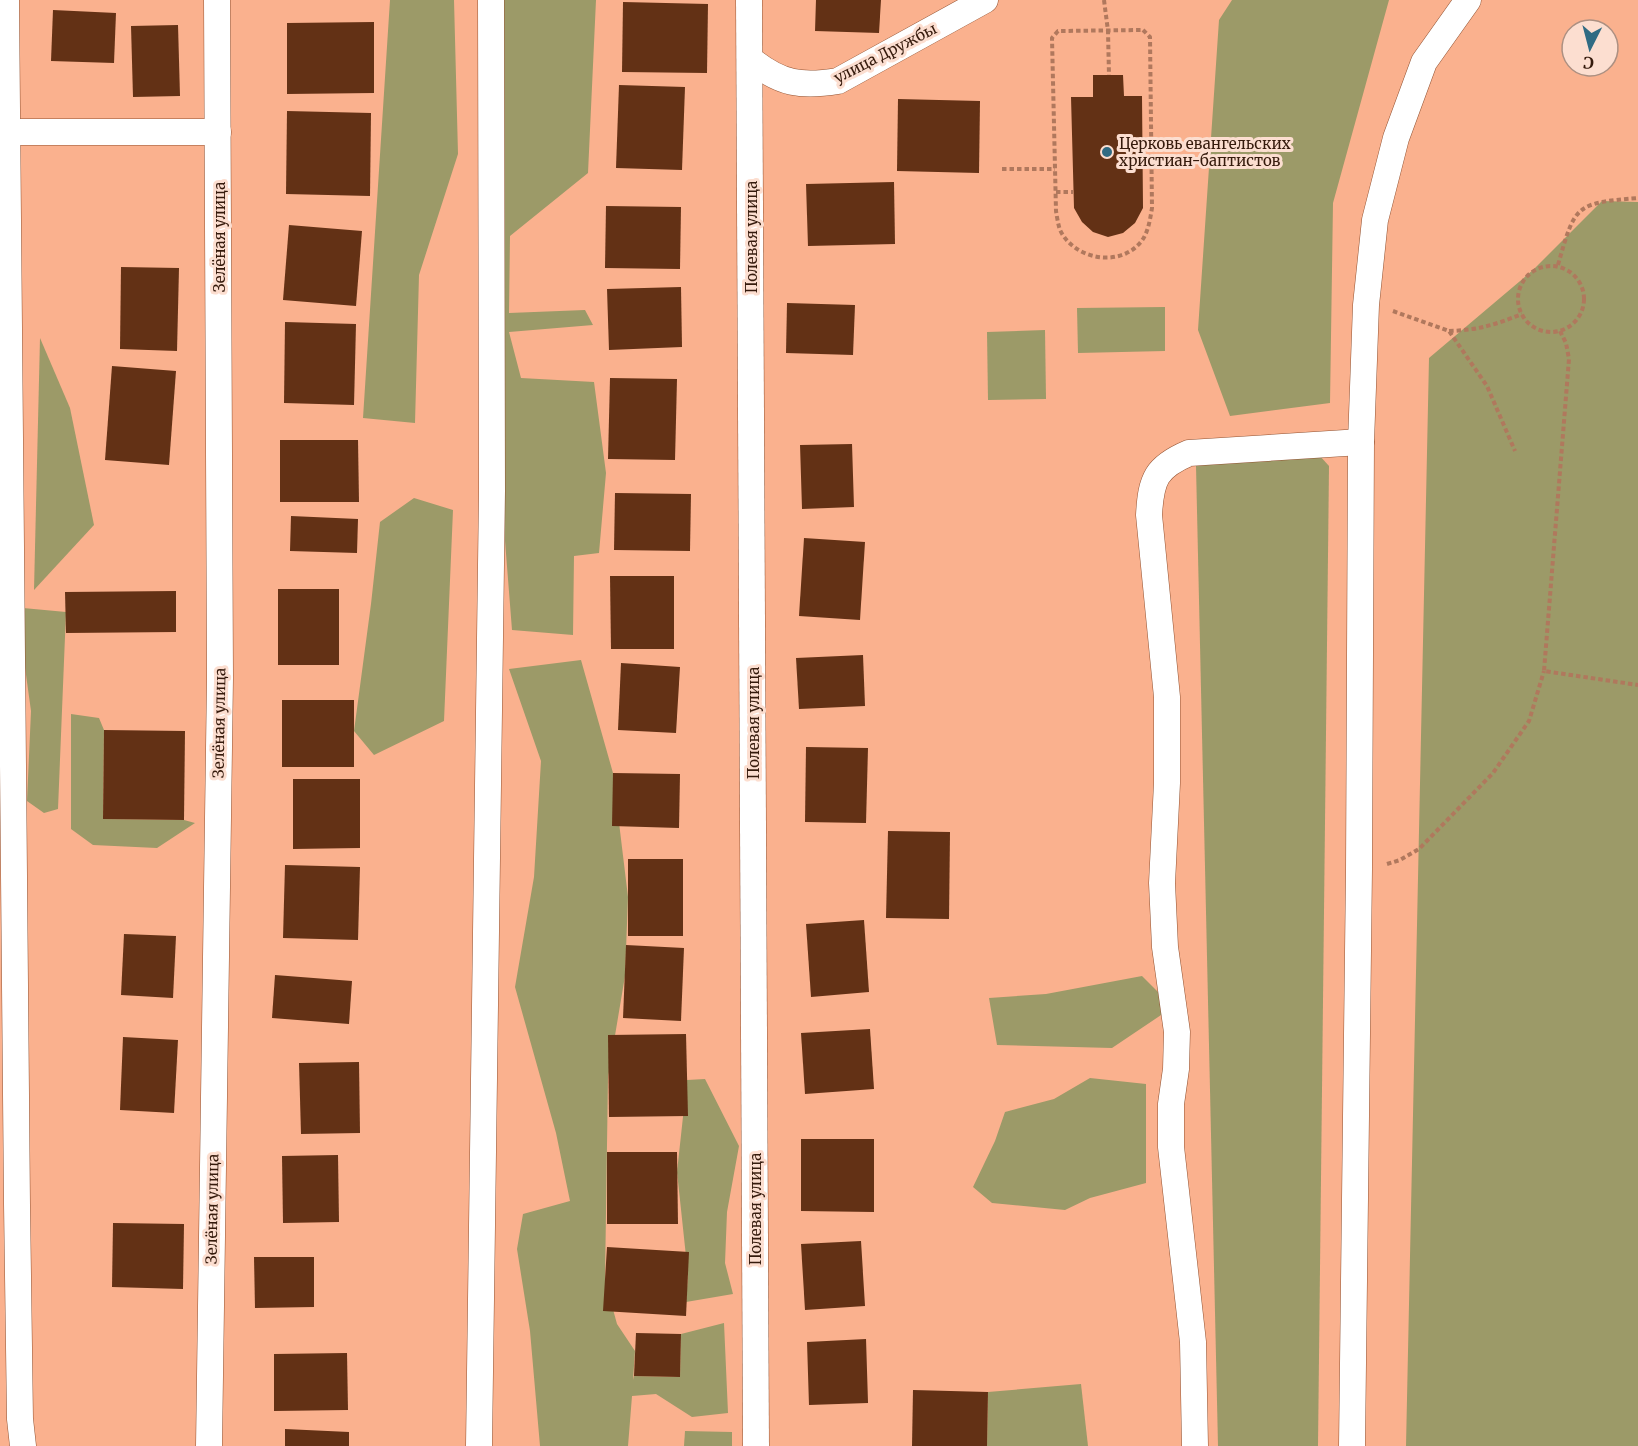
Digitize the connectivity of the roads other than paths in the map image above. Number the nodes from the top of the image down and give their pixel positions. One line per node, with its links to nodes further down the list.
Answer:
1 (6, 0): 8 (street)
2 (218, 0): 9 (street, Зелёная улица)
3 (491, 0): 16 (street)
4 (749, 0): 7 (street, Полевая улица)
5 (985, 0): 7 (street, улица Дружбы)
6 (1468, 0): 11 (street)
7 (751, 60): 17 (street, Полевая улица)
8 (8, 132): 9 (street); 10 (street)
9 (218, 132): 15 (street, Зелёная улица)
10 (6, 404): 12 (street)
11 (1361, 442): 18 (street); 19 (street)
12 (6, 778): 13 (street)
13 (8, 1203): 14 (street)
14 (23, 1446)
15 (209, 1446)
16 (479, 1446)
17 (756, 1446)
18 (1195, 1446)
19 (1352, 1446)

